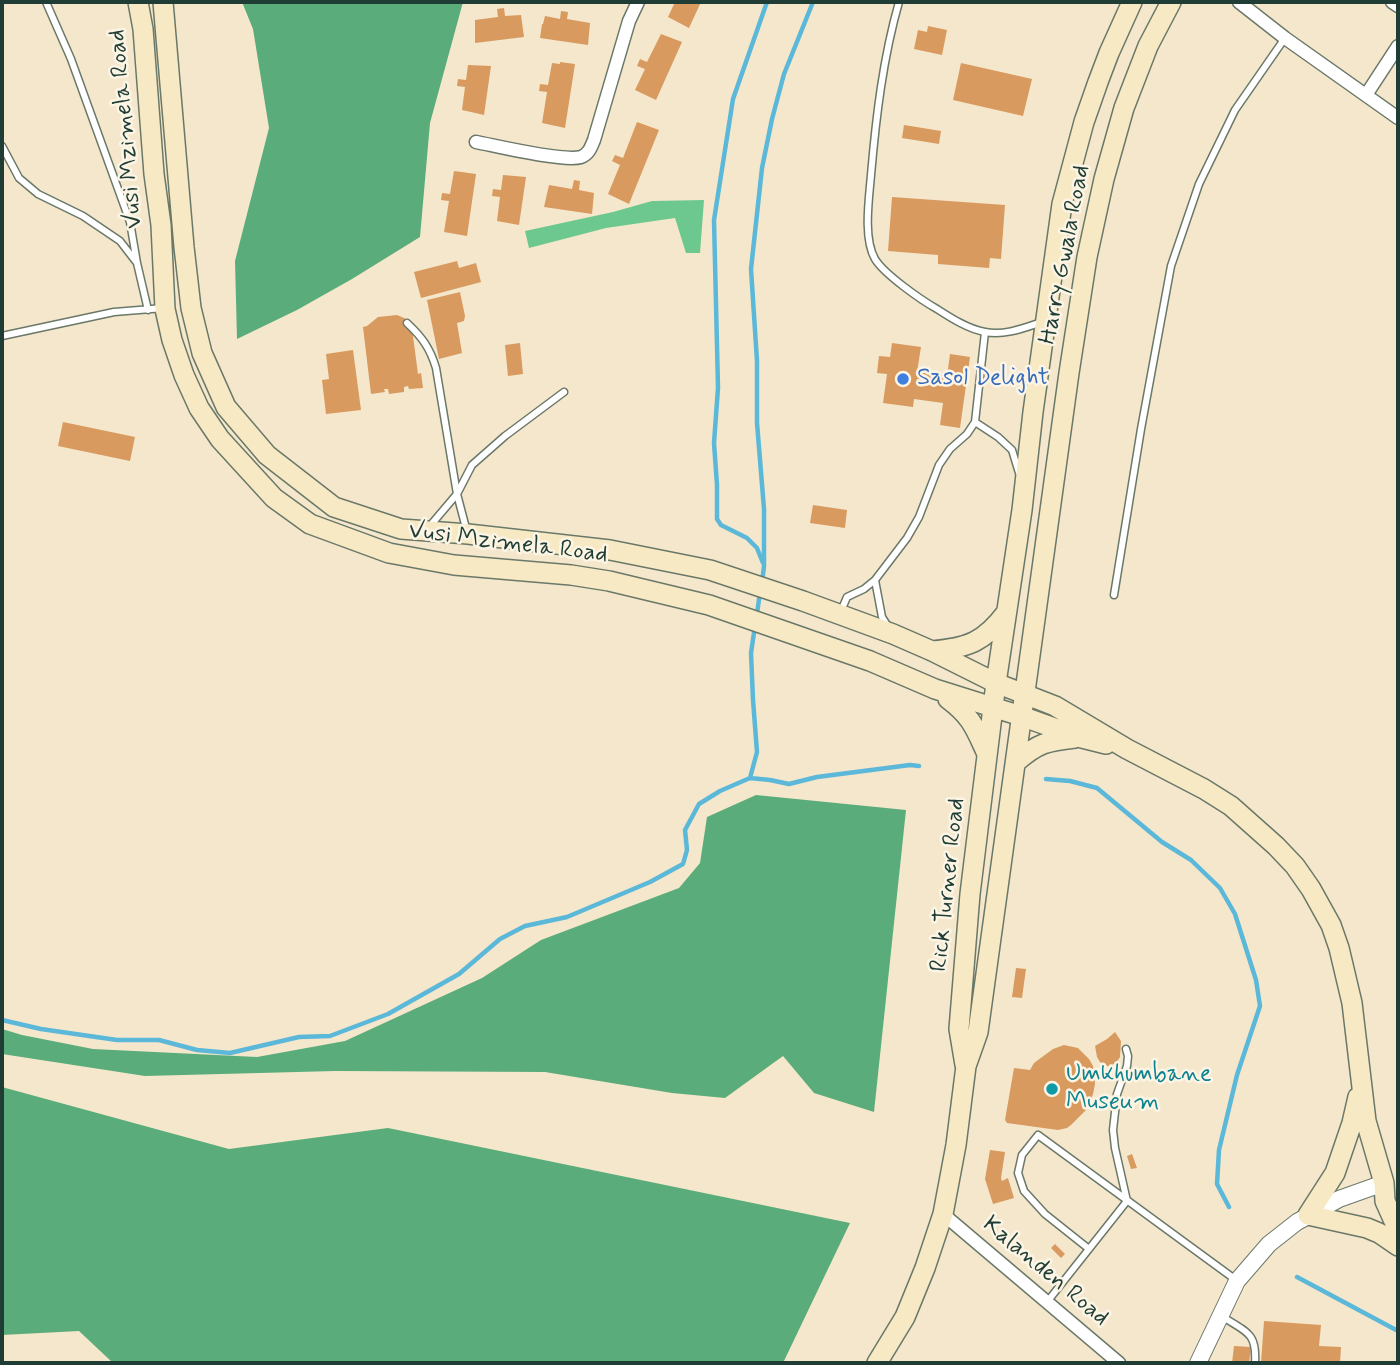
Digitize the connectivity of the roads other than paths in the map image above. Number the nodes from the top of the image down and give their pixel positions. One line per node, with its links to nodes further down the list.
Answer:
1 (46, 2): 17 (lane)
2 (138, 2): 18 (main road, Vusi Mzimela Road)
3 (163, 2): 27 (main road, Vusi Mzimela Road)
4 (637, 2): 15 (street)
5 (899, 2): 21 (lane)
6 (1132, 2): 19 (main road, Harry Gwala Road)
7 (1171, 2): 37 (main road, Harry Gwala Road)
8 (1239, 2): 11 (street)
9 (1392, 2): 10 (street)
10 (1398, 6)
11 (1285, 38): 13 (street); 30 (lane)
12 (1398, 46): 13 (street)
13 (1366, 95): 14 (street)
14 (1398, 118)
15 (476, 142)
16 (2, 146): 17 (lane)
17 (137, 263): 18 (lane)
18 (157, 309): 22 (lane); 36 (main road, Vusi Mzimela Road)
19 (1047, 321): 21 (lane); 26 (main road, Harry Gwala Road)
20 (407, 323): 25 (lane)
21 (985, 332): 24 (lane)
22 (2, 336)
23 (564, 392): 25 (lane)
24 (975, 422): 26 (lane); 29 (lane)
25 (457, 494): 27 (lane); 28 (lane)
26 (1022, 510): 31 (main road, Harry Gwala Road)
27 (426, 531): 28 (main road, Vusi Mzimela Road)
28 (468, 534): 32 (main road, Vusi Mzimela Road)
29 (875, 580): 32 (lane); 33 (lane)
30 (1114, 595)
31 (1008, 611): 34 (main road); 35 (main road, Harry Gwala Road)
32 (839, 615): 33 (main road, Vusi Mzimela Road)
33 (893, 634): 34 (main road, Vusi Mzimela Road)
34 (932, 651): 35 (main road, Vusi Mzimela Road)
35 (996, 683): 37 (main road, Vusi Mzimela Road); 38 (main road, Harry Gwala Road)
36 (935, 689): 38 (main road, Vusi Mzimela Road); 42 (main road)
37 (1025, 694): 39 (main road, Harry Gwala Road); 41 (main road, Vusi Mzimela Road)
38 (994, 709): 39 (main road, Vusi Mzimela Road); 42 (main road, Rick Turner Road)
39 (1021, 716): 40 (main road, Vusi Mzimela Road); 43 (main road, Rick Turner Road)
40 (1082, 738): 41 (main road, Vusi Mzimela Road); 43 (main road)
41 (1127, 749): 46 (main road, Vusi Mzimela Road)
42 (987, 754): 45 (main road, Rick Turner Road)
43 (1016, 762): 45 (main road, Rick Turner Road)
44 (1126, 1049): 48 (lane)
45 (966, 1066): 49 (main road, Rick Turner Road)
46 (1360, 1087): 47 (main road, Vusi Mzimela Road); 50 (main road)
47 (1391, 1189): 50 (street); 51 (main road, Vusi Mzimela Road)
48 (1127, 1201): 53 (lane); 53 (lane); 54 (lane)
49 (943, 1214): 55 (street, Kalanden Road); 57 (main road, Rick Turner Road)
50 (1308, 1215): 52 (main road); 54 (street)
51 (1398, 1230)
52 (1398, 1246)
53 (1089, 1249): 55 (lane)
54 (1237, 1281): 56 (street)
55 (1047, 1302): 58 (street, Kalanden Road)
56 (1221, 1315): 59 (street); 60 (lane)
57 (877, 1363)
58 (1119, 1363)
59 (1198, 1363)
60 (1255, 1363)

